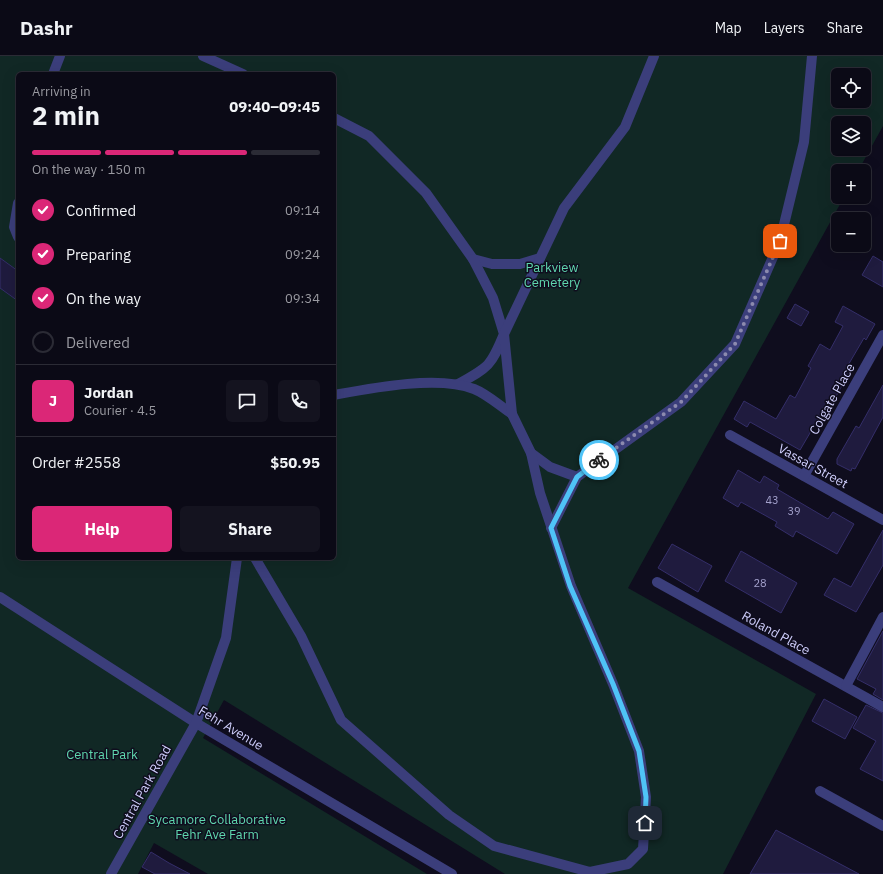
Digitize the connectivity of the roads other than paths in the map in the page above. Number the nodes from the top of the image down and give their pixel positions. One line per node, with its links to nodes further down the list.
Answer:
1 (60, 56): 5 (street)
2 (203, 56): 6 (street)
3 (654, 56): 10 (street)
4 (812, 56): 20 (street)
5 (53, 72)
6 (239, 72)
7 (336, 119): 11 (street)
8 (16, 215): 9 (street)
9 (16, 232)
10 (540, 258): 11 (street); 12 (street)
11 (473, 259): 12 (street)
12 (504, 334): 14 (street); 16 (street)
13 (883, 335): 19 (street, Colgate Place)
14 (458, 384): 15 (street); 16 (street)
15 (336, 395)
16 (512, 414): 18 (street)
17 (730, 435): 19 (street, Vassar Street)
18 (531, 454): 20 (street); 22 (street)
19 (804, 476): 21 (street, Vassar Street)
20 (577, 477): 22 (street)
21 (883, 520)
22 (551, 528): 24 (street)
23 (237, 560): 30 (street, Central Park Road)
24 (255, 560)
25 (657, 582): 28 (street, Roland Place)
26 (0, 597): 30 (street, Fehr Avenue)
27 (883, 617): 28 (street)
28 (846, 686): 29 (street, Roland Place)
29 (883, 707)
30 (196, 723): 33 (street, Central Park Road); 34 (street, Fehr Avenue)
31 (820, 791): 32 (street)
32 (883, 826)
33 (111, 874)
34 (452, 874)

